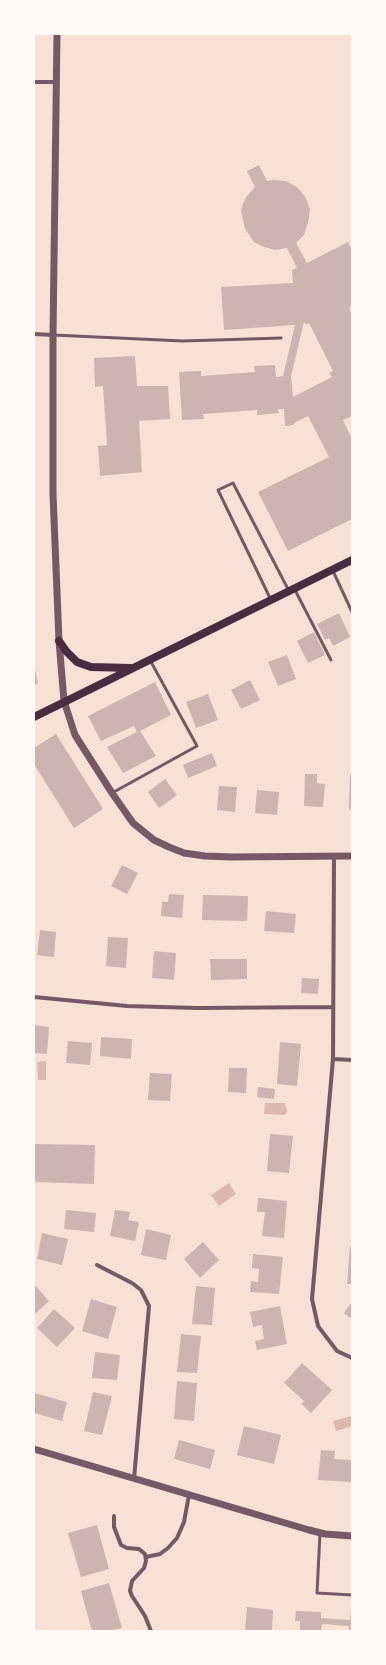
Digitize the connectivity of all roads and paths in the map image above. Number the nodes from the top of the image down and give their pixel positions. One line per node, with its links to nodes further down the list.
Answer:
1 (57, 34): 3 (street)
2 (34, 82): 3 (street)
3 (56, 82): 5 (street)
4 (34, 334): 5 (street)
5 (53, 335): 6 (lane); 12 (street)
6 (281, 338)
7 (352, 560): 8 (main road)
8 (332, 570): 9 (main road); 11 (lane)
9 (292, 590): 10 (main road); 10 (lane); 14 (lane)
10 (271, 600): 13 (main road)
11 (352, 612)
12 (58, 641): 15 (main road); 16 (street)
13 (150, 660): 15 (main road); 18 (lane)
14 (331, 660)
15 (133, 668): 16 (main road)
16 (64, 701): 17 (main road); 18 (street)
17 (34, 718)
18 (112, 793): 19 (street)
19 (334, 856): 20 (street); 22 (street)
20 (352, 856)
21 (34, 997): 22 (street)
22 (333, 1007): 23 (street)
23 (333, 1059): 24 (street); 26 (street)
24 (352, 1060)
25 (97, 1265): 28 (street)
26 (352, 1358)
27 (34, 1449): 28 (street)
28 (134, 1479): 29 (street)
29 (189, 1495): 31 (street); 33 (street)
30 (114, 1516): 33 (street)
31 (320, 1533): 32 (street); 34 (lane)
32 (352, 1536)
33 (146, 1557): 35 (street)
34 (352, 1595)
35 (151, 1631)

